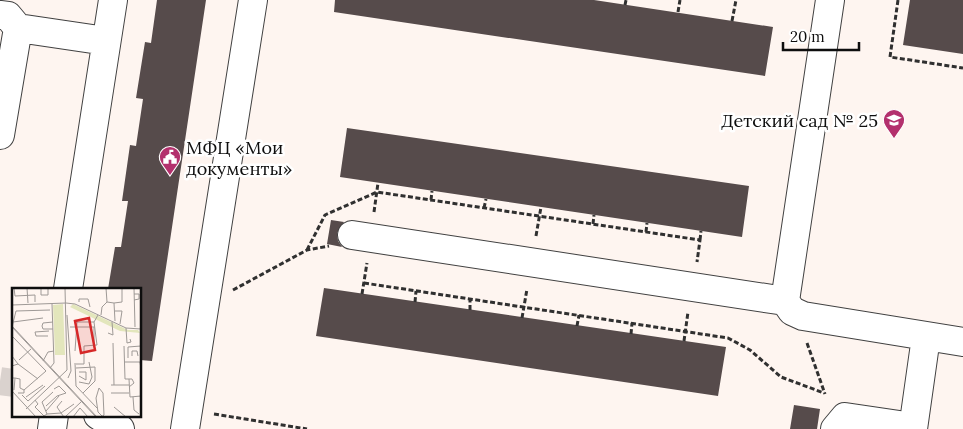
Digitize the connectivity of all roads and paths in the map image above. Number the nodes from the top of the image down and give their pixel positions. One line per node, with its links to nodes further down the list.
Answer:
1 (113, 0): 10 (lane)
2 (253, 0): 30 (lane)
3 (680, 0): 7 (path)
4 (736, 0): 8 (path)
5 (830, 0): 32 (lane)
6 (898, 0): 11 (path)
7 (678, 12)
8 (732, 21)
9 (9, 22): 10 (lane); 12 (lane)
10 (106, 41): 27 (lane)
11 (963, 68)
12 (0, 135)
13 (432, 191): 16 (path)
14 (377, 192): 16 (path)
15 (486, 199): 17 (path)
16 (431, 200): 17 (path)
17 (484, 208): 20 (path)
18 (594, 215): 20 (path)
19 (647, 223): 22 (path)
20 (593, 224): 22 (path)
21 (702, 231): 24 (path)
22 (646, 232): 24 (path)
23 (352, 234): 26 (lane); 30 (path)
24 (700, 240): 26 (path)
25 (364, 283): 28 (path)
26 (693, 286): 32 (lane); 37 (path)
27 (68, 288)
28 (416, 291): 29 (path); 31 (path)
29 (470, 299): 33 (path); 34 (path)
30 (205, 302): 45 (lane)
31 (416, 302)
32 (794, 308): 39 (lane); 42 (path)
33 (470, 310)
34 (579, 315): 35 (path); 36 (path)
35 (632, 323): 37 (path); 38 (path)
36 (577, 326)
37 (685, 331): 40 (path); 42 (path)
38 (631, 334)
39 (926, 336): 41 (lane); 47 (lane)
40 (684, 341)
41 (963, 342)
42 (824, 393): 46 (path)
43 (54, 416): 48 (lane)
44 (100, 416): 49 (lane)
45 (187, 420): 50 (path)
46 (840, 423): 47 (lane)
47 (913, 428)
48 (52, 429)
49 (120, 429)
50 (307, 429)

